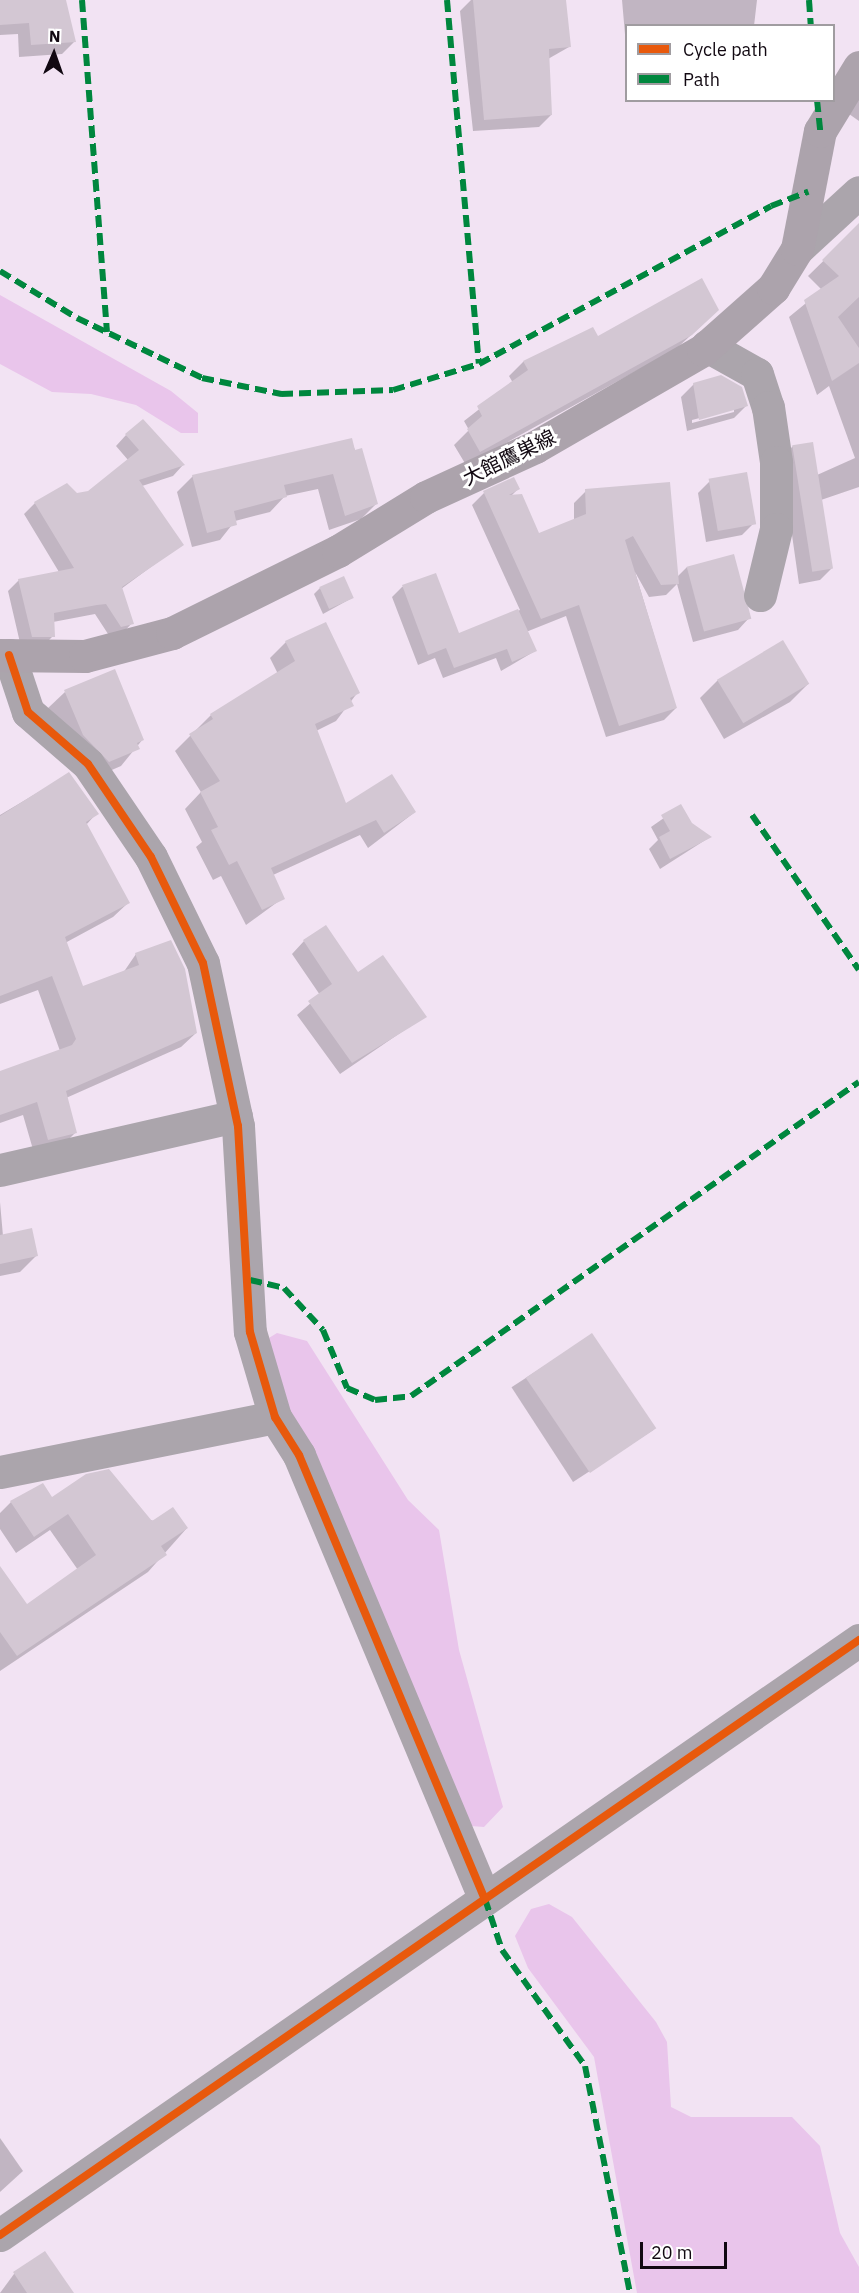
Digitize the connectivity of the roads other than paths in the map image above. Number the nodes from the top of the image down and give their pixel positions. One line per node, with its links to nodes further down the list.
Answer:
1 (859, 67): 3 (main road, 大館鷹巣線)
2 (859, 192): 3 (street)
3 (797, 249): 4 (main road, 大館鷹巣線)
4 (707, 346): 5 (street); 6 (main road, 大館鷹巣線)
5 (760, 595)
6 (4, 655): 7 (street)
7 (236, 1116): 8 (street); 9 (street)
8 (0, 1170)
9 (275, 1417): 10 (street); 12 (street)
10 (0, 1472)
11 (859, 1640): 12 (street)
12 (485, 1899): 13 (street)
13 (0, 2235)

